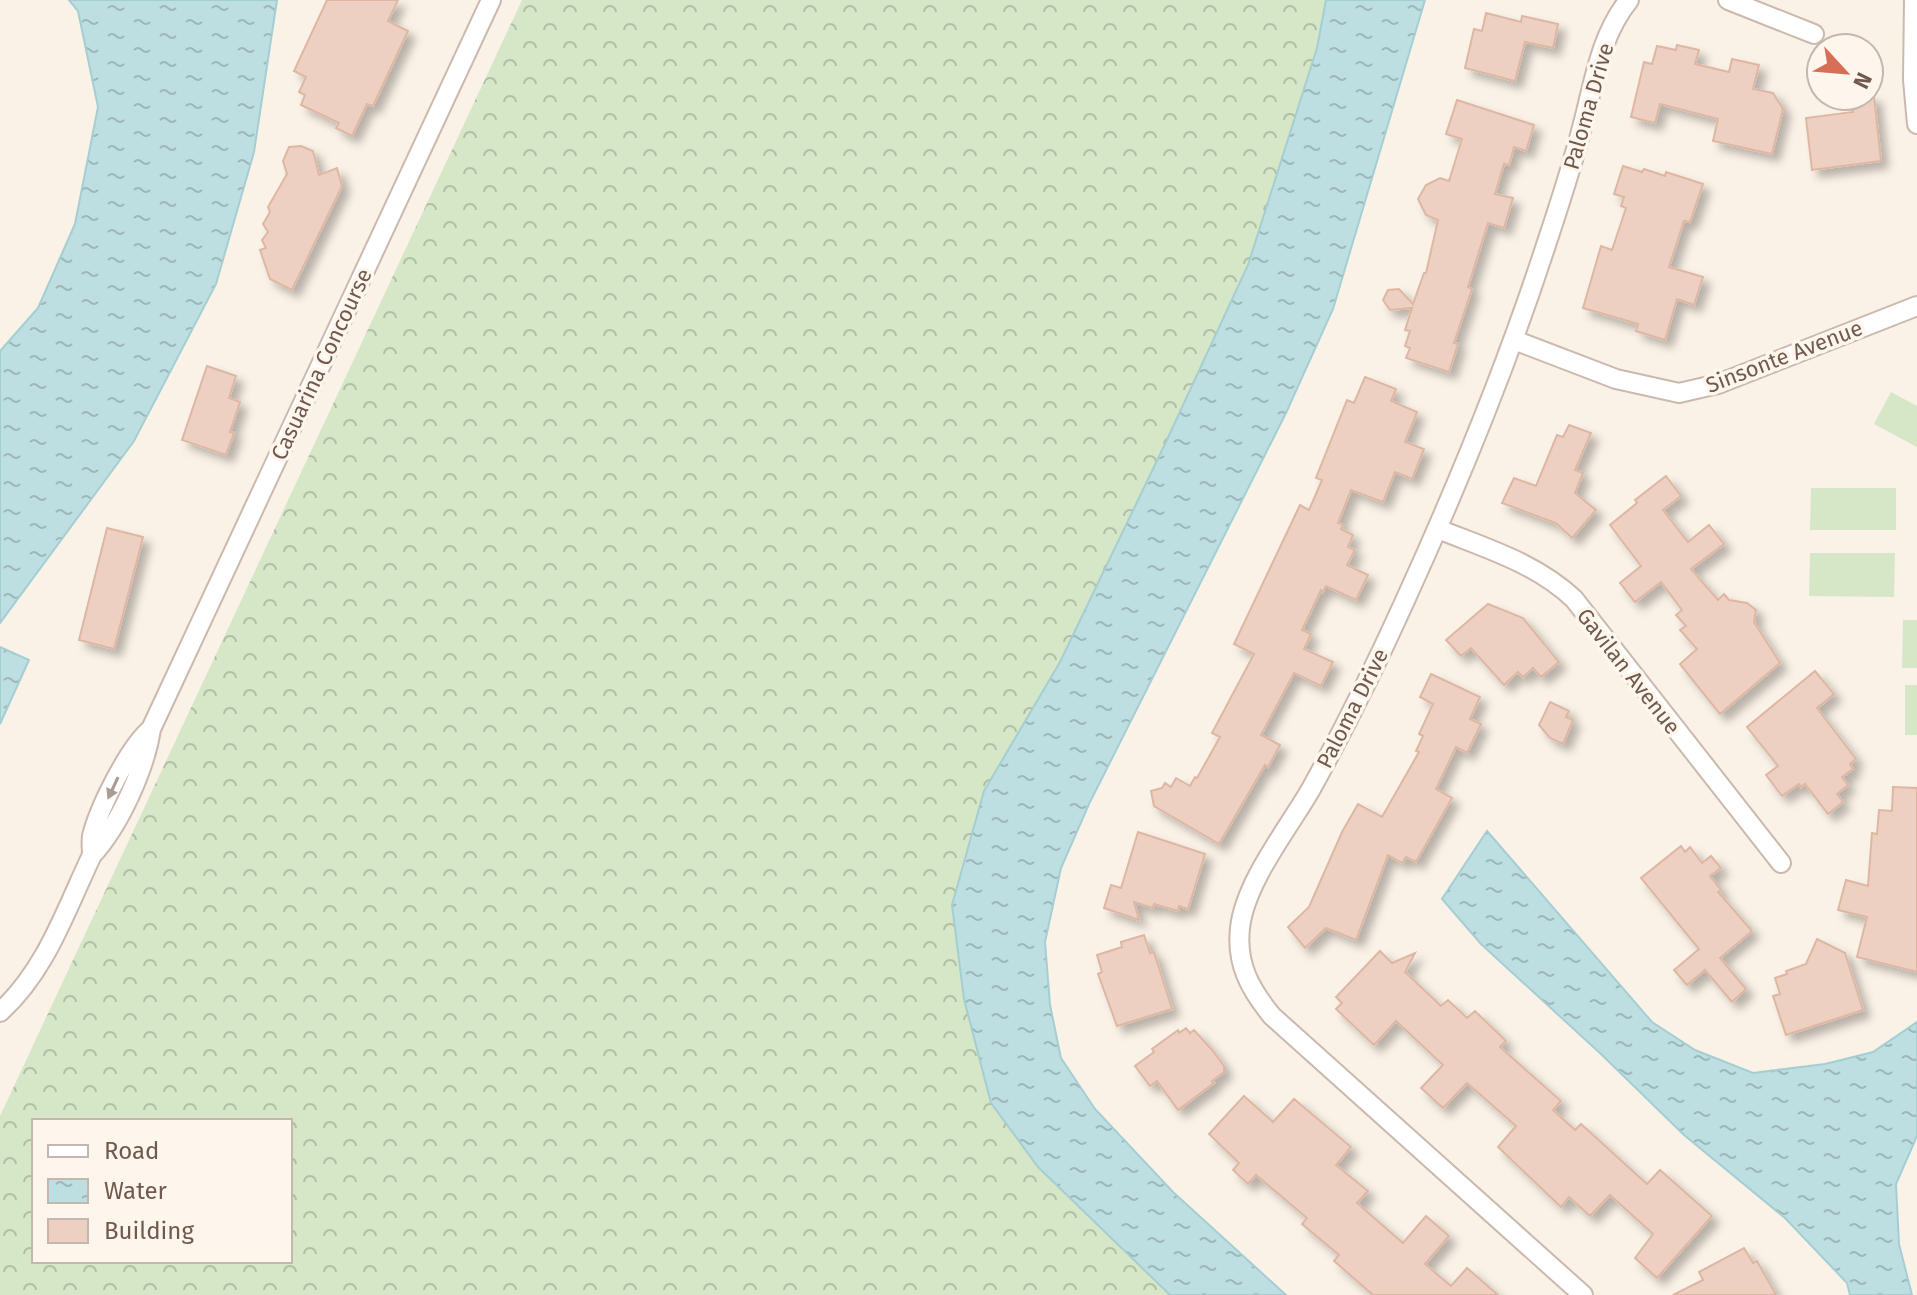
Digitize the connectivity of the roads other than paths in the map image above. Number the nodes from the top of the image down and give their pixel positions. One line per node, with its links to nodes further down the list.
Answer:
1 (491, 0): 11 (street, Casuarina Concourse)
2 (1629, 0): 8 (street, Paloma Drive)
3 (1728, 0): 5 (street)
4 (1914, 0): 6 (street)
5 (1809, 32)
6 (1917, 124)
7 (1917, 306): 8 (street, Sinsonte Avenue)
8 (1514, 340): 9 (street, Paloma Drive)
9 (1438, 529): 10 (street, Gavilan Avenue); 12 (street, Paloma Drive)
10 (1781, 863)
11 (0, 1012)
12 (1583, 1295)

